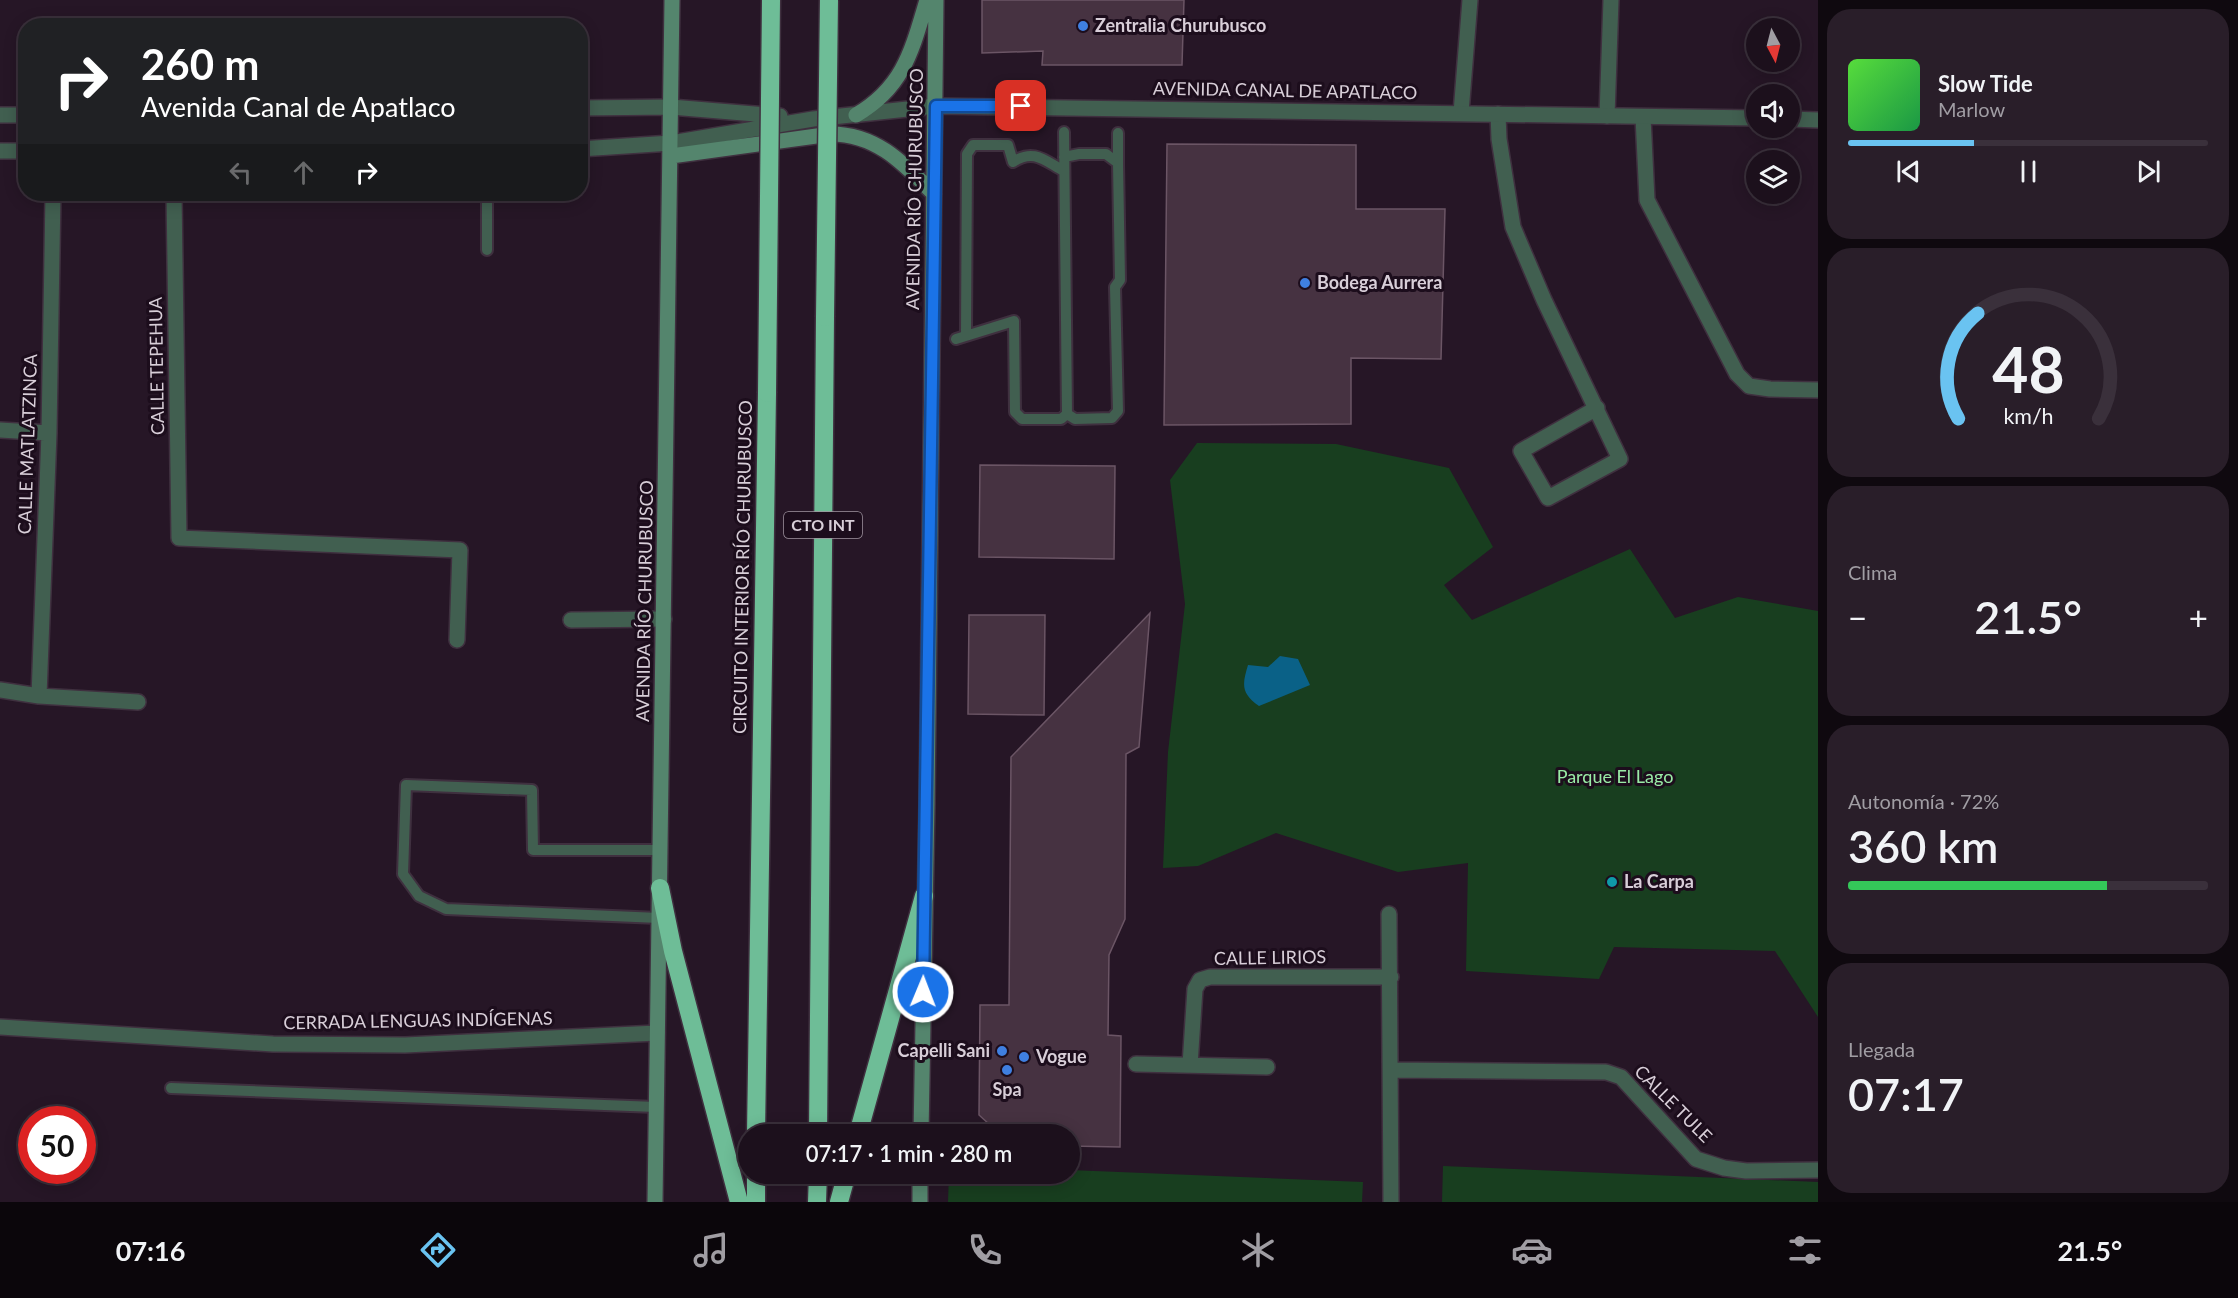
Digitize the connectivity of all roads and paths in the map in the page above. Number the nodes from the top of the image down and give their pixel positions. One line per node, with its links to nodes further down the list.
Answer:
1 (672, 0): 9 (main road, AVENIDA RÍO CHURUBUSCO)
2 (771, 0): 61 (highway, CIRCUITO INTERIOR RÍO CHURUBUSCO / CTO INT, bridge)
3 (829, 0): 62 (highway, CTO INT, bridge)
4 (927, 0): 15 (main road)
5 (936, 0): 8 (main road, AVENIDA RÍO CHURUBUSCO)
6 (1470, 0): 11 (street)
7 (1611, 0): 16 (street)
8 (936, 106): 11 (street, AVENIDA CANAL DE APATLACO); 15 (street, AVENIDA CANAL DE APATLACO); 31 (main road, AVENIDA RÍO CHURUBUSCO)
9 (671, 107): 10 (street, AVENIDA CANAL DE APATLACO); 19 (street, AVENIDA CANAL DE APATLACO); 25 (main road, AVENIDA RÍO CHURUBUSCO)
10 (588, 108)
11 (1461, 113): 12 (street, AVENIDA CANAL DE APATLACO)
12 (1498, 114): 16 (street, AVENIDA CANAL DE APATLACO); 37 (street)
13 (0, 115): 14 (street)
14 (18, 115)
15 (856, 115): 19 (street, AVENIDA CANAL DE APATLACO)
16 (1607, 116): 17 (street, AVENIDA CANAL DE APATLACO)
17 (1643, 117): 18 (street, AVENIDA CANAL DE APATLACO); 36 (street)
18 (1746, 118)
19 (813, 119): 25 (street, AVENIDA CANAL DE APATLACO)
20 (1800, 119): 21 (street)
21 (1818, 120)
22 (1064, 132): 28 (lane)
23 (1118, 133): 29 (lane)
24 (588, 148): 25 (street, AVENIDA CANAL DE APATLACO)
25 (671, 149): 31 (main road); 41 (main road, AVENIDA RÍO CHURUBUSCO)
26 (0, 151): 27 (street)
27 (18, 151)
28 (1064, 157): 29 (lane); 30 (lane)
29 (1118, 163): 38 (lane)
30 (1064, 171): 38 (lane); 38 (lane)
31 (934, 194): 49 (main road, AVENIDA RÍO CHURUBUSCO)
32 (53, 201): 40 (street, CALLE MATLATZINCA)
33 (174, 201): 43 (street, CALLE TEPEHUA)
34 (487, 201): 35 (lane)
35 (487, 250)
36 (1818, 390)
37 (1596, 408): 37 (street)
38 (1067, 414)
39 (0, 430): 40 (street)
40 (49, 433): 45 (street, CALLE MATLATZINCA)
41 (664, 619): 42 (street); 47 (main road, AVENIDA RÍO CHURUBUSCO)
42 (571, 620)
43 (457, 640)
44 (0, 690): 45 (street)
45 (39, 696): 46 (street)
46 (138, 702)
47 (660, 850): 48 (main road, AVENIDA RÍO CHURUBUSCO); 51 (lane)
48 (660, 888): 51 (main road, AVENIDA RÍO CHURUBUSCO); 71 (highway)
49 (924, 896): 63 (highway); 64 (main road, AVENIDA RÍO CHURUBUSCO)
50 (1389, 914): 52 (street)
51 (659, 918): 54 (main road, AVENIDA RÍO CHURUBUSCO)
52 (1391, 977): 56 (street, CALLE LIRIOS); 58 (street)
53 (0, 1027): 54 (street, CERRADA LENGUAS INDÍGENAS)
54 (657, 1033): 60 (main road, AVENIDA RÍO CHURUBUSCO)
55 (1136, 1064): 56 (street)
56 (1190, 1065): 57 (street)
57 (1267, 1067)
58 (1391, 1070): 65 (street, CALLE TULE); 76 (street)
59 (171, 1088): 60 (lane)
60 (656, 1107): 70 (main road, AVENIDA RÍO CHURUBUSCO)
61 (756, 1124)
62 (818, 1124)
63 (861, 1124)
64 (921, 1124)
65 (1818, 1170)
66 (756, 1184): 72 (highway)
67 (818, 1184): 73 (highway)
68 (844, 1184): 74 (highway)
69 (920, 1184): 75 (main road)
70 (655, 1202)
71 (739, 1202)
72 (756, 1202)
73 (817, 1202)
74 (839, 1202)
75 (920, 1202)
76 (1391, 1202)

